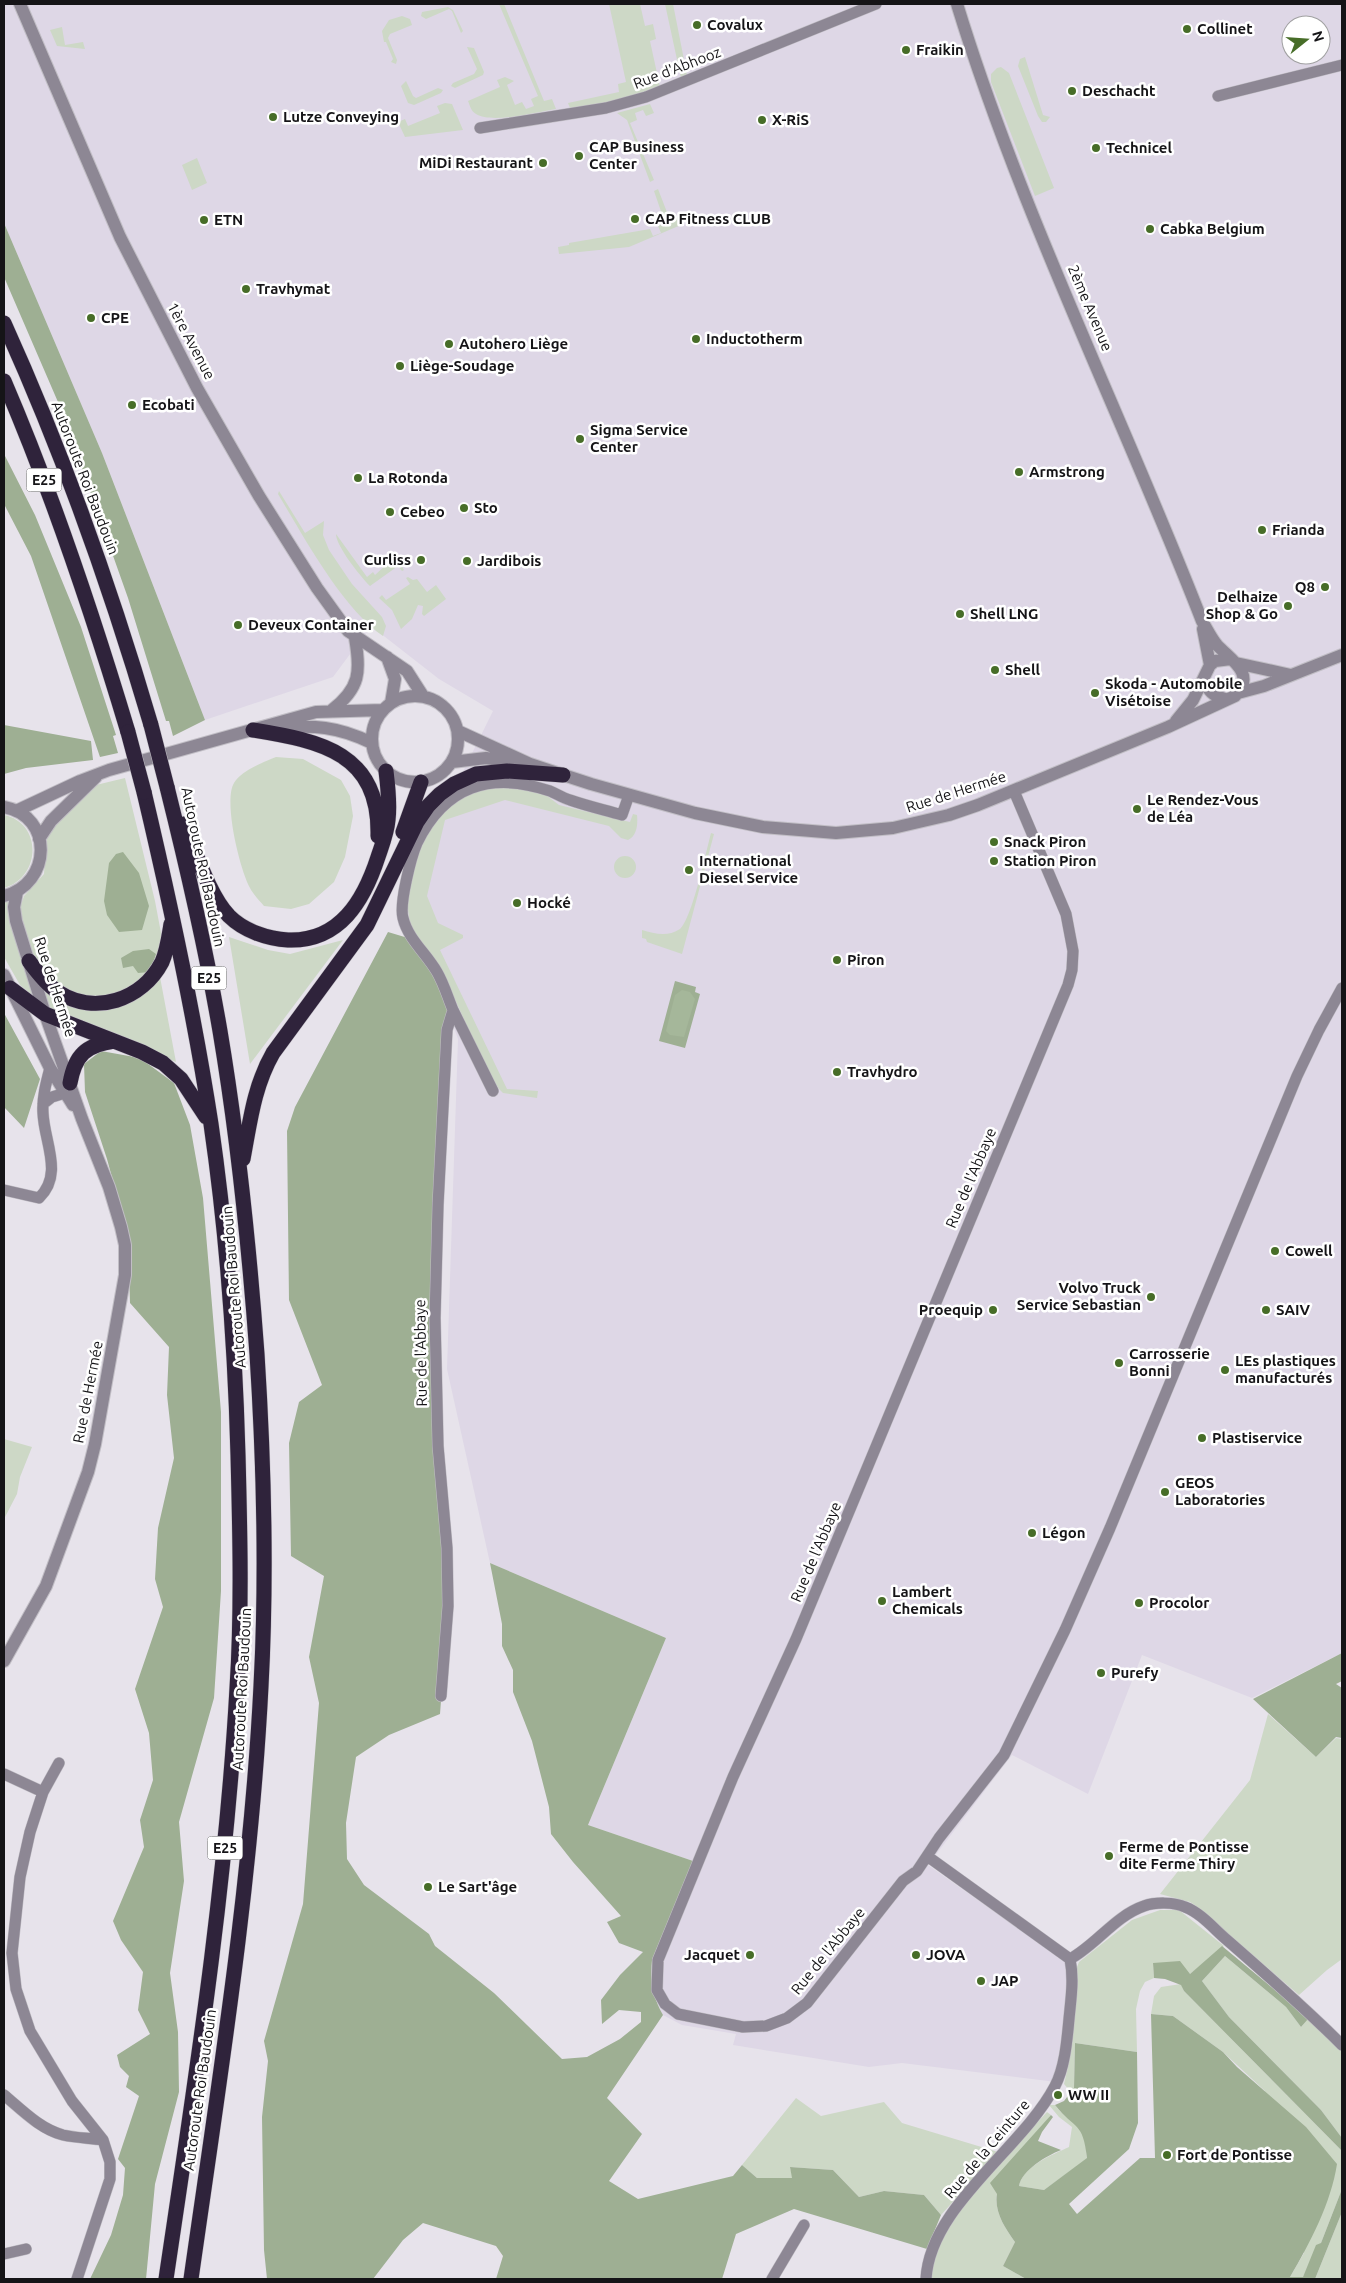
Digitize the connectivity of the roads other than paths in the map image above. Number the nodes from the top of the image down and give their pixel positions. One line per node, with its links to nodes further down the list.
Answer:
1 (20, 4): 10 (street, 1ère Avenue)
2 (876, 4): 6 (street, Rue d'Abhooz)
3 (957, 4): 9 (street, 2ème Avenue)
4 (1342, 65): 5 (street)
5 (1218, 96)
6 (480, 128)
7 (4, 323): 32 (highway, Autoroute Roi Baudouin / E25, bridge)
8 (4, 381): 41 (highway, Autoroute Roi Baudouin / E25, bridge)
9 (1202, 621): 13 (street, 2ème Avenue); 14 (street, 2ème Avenue)
10 (355, 638): 12 (street, 1ère Avenue); 21 (street)
11 (1342, 655): 15 (street, Rue de Hermée)
12 (387, 657): 18 (street, 1ère Avenue); 20 (street)
13 (1233, 661): 14 (street); 15 (street); 17 (street)
14 (1210, 665): 16 (street, Rue de Hermée)
15 (1291, 675): 17 (street, Rue de Hermée)
16 (1204, 679): 19 (street); 22 (street, Rue de Hermée)
17 (1238, 693): 19 (street, Rue de Hermée)
18 (423, 696): 20 (street); 24 (street)
19 (1225, 699): 22 (street, Rue de Hermée)
20 (387, 706): 21 (street); 25 (street)
21 (332, 710): 23 (street)
22 (1176, 721): 33 (street, Rue de Hermée)
23 (253, 730): 25 (street); 29 (street); 37 (highway)
24 (458, 731): 26 (street); 27 (street, Rue de Hermée)
25 (372, 743): 28 (street)
26 (452, 762): 27 (street, Rue de Hermée); 31 (street)
27 (530, 764): 30 (street, Rue de Hermée)
28 (386, 771): 31 (street); 37 (highway)
29 (101, 773): 35 (street); 36 (street)
30 (563, 775): 34 (street, Rue de Hermée); 38 (highway)
31 (421, 782): 38 (highway)
32 (168, 786): 37 (highway); 53 (highway, Autoroute Roi Baudouin / E25)
33 (1014, 791): 34 (street, Rue de Hermée); 60 (street, Rue de l'Abbaye)
34 (629, 795): 45 (street)
35 (10, 809): 36 (street)
36 (39, 840): 39 (street)
37 (375, 867)
38 (388, 884): 53 (highway)
39 (17, 892): 40 (street); 42 (street, Rue de Hermée)
40 (4, 896)
41 (173, 916): 42 (highway); 52 (highway, Autoroute Roi Baudouin / E25)
42 (29, 961): 46 (street, Rue de Hermée)
43 (7, 981): 46 (highway); 48 (street, Rue de Hermée)
44 (1342, 988): 60 (street, Rue de l'Abbaye)
45 (453, 1010): 50 (street); 56 (street, Rue de l'Abbaye)
46 (45, 1014): 47 (highway); 49 (street, Rue de Hermée)
47 (114, 1040): 49 (highway); 52 (highway)
48 (50, 1068): 49 (street, Rue de Hermée); 51 (street)
49 (68, 1088): 51 (street); 55 (street, Rue de Hermée)
50 (493, 1090)
51 (43, 1104): 54 (street)
52 (211, 1127): 69 (highway, Autoroute Roi Baudouin / E25)
53 (241, 1170): 70 (highway, Autoroute Roi Baudouin / E25)
54 (4, 1190)
55 (4, 1660)
56 (441, 1696)
57 (59, 1763): 59 (street)
58 (4, 1774): 59 (street)
59 (43, 1792): 64 (street)
60 (927, 1856): 61 (street)
61 (1070, 1959): 62 (street); 72 (street, Rue de la Ceinture)
62 (1342, 2045)
63 (4, 2095): 64 (street)
64 (103, 2140): 68 (street)
65 (804, 2225): 71 (street)
66 (26, 2249): 67 (street)
67 (4, 2254)
68 (77, 2279)
69 (166, 2279)
70 (191, 2279)
71 (772, 2279)
72 (926, 2279)

